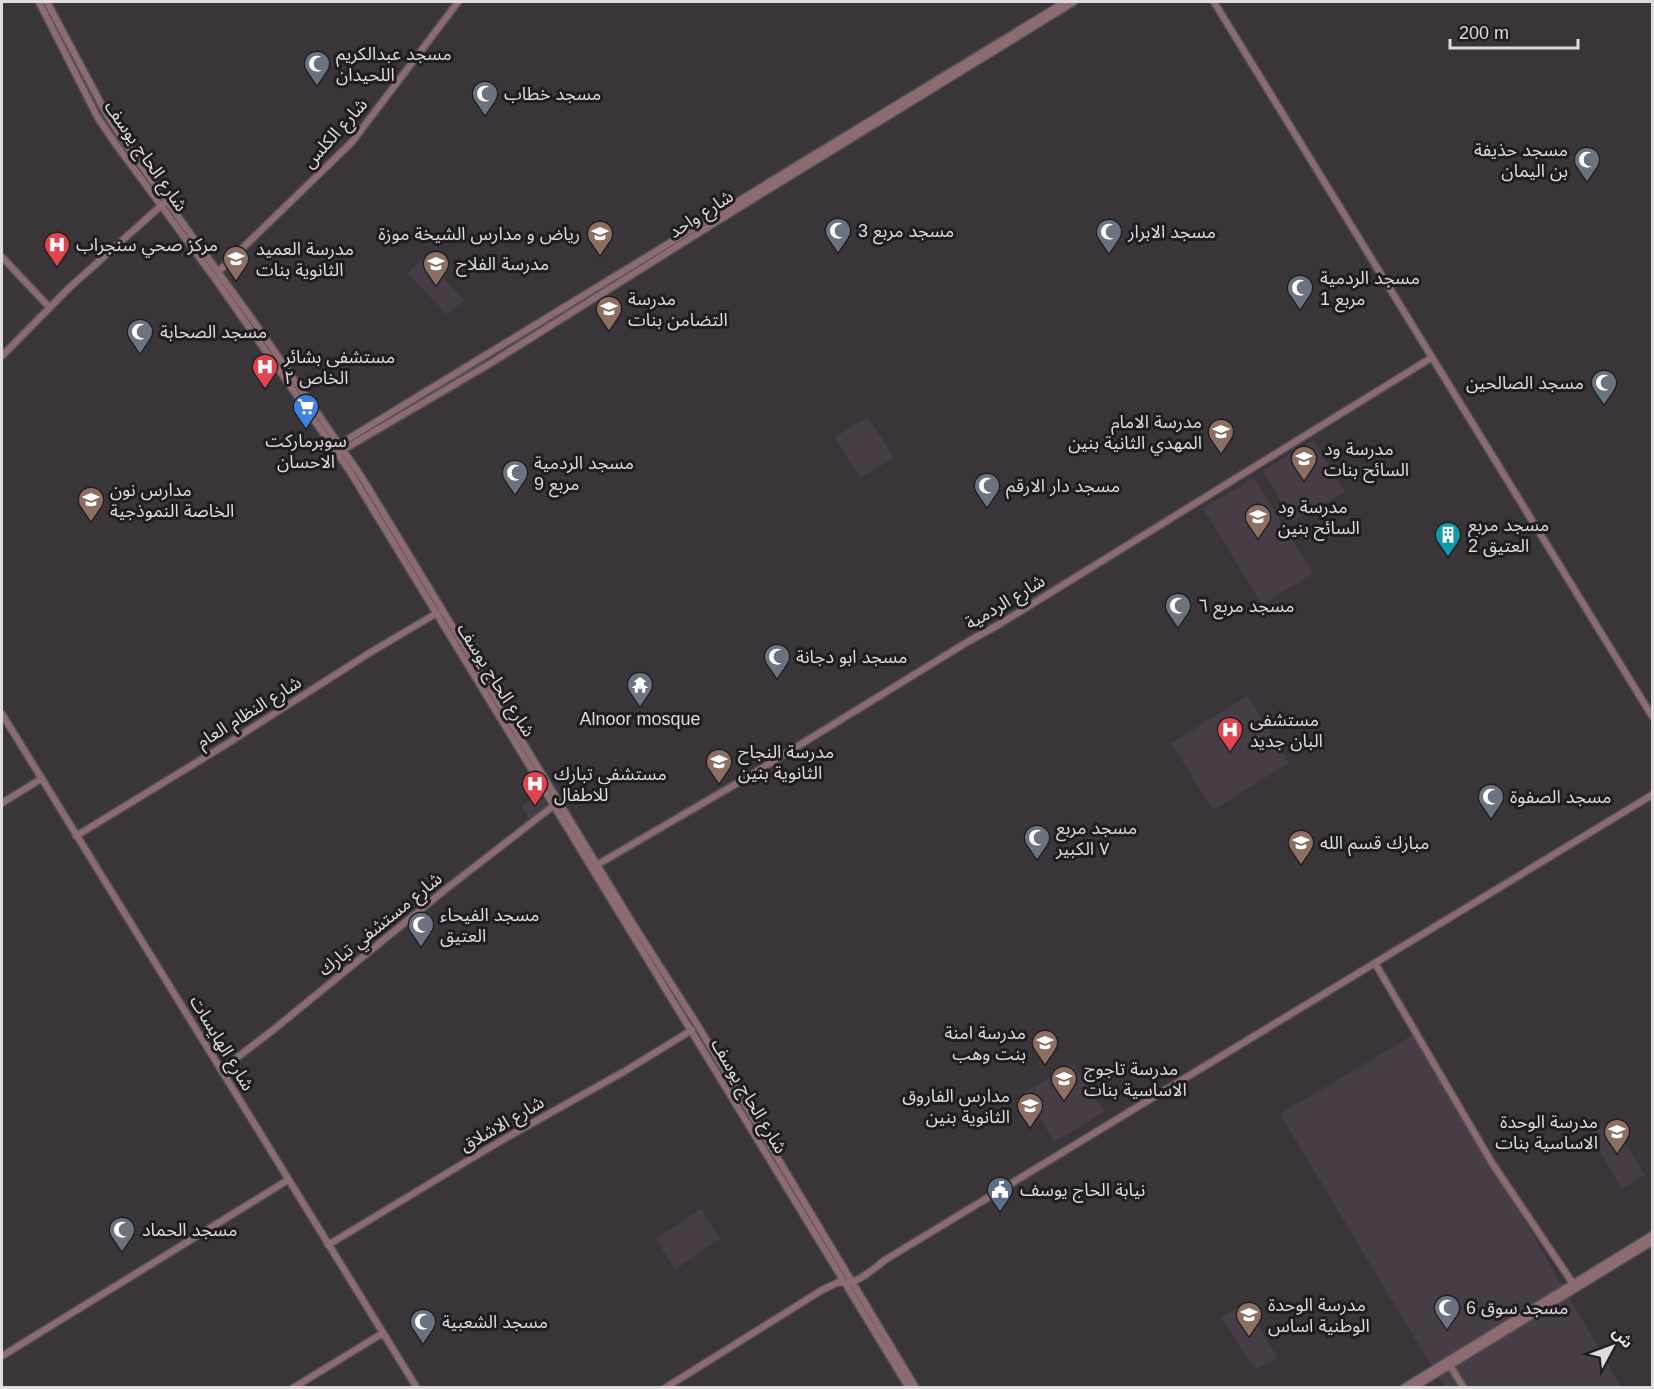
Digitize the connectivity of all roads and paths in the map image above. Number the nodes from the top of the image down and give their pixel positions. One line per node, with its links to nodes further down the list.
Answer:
1 (39, 2): 9 (street, شارع الحاج يوسف)
2 (46, 2): 9 (street, شارع الحاج يوسف)
3 (458, 2): 11 (street, شارع الكلس)
4 (1065, 2): 7 (street, شارع واحد)
5 (1074, 2): 7 (street, شارع واحد)
6 (1214, 2): 16 (street)
7 (980, 57): 8 (street, شارع واحد)
8 (836, 145): 13 (street, شارع واحد); 14 (street, شارع واحد)
9 (164, 203): 11 (street, شارع الحاج يوسف); 12 (street); 17 (street, شارع الحاج يوسف)
10 (2, 257): 12 (street)
11 (218, 272): 17 (street, شارع الحاج يوسف)
12 (49, 307): 15 (street)
13 (553, 314): 14 (street); 17 (street, شارع واحد)
14 (557, 322): 17 (street, شارع واحد)
15 (2, 356)
16 (1431, 358): 20 (street); 26 (street, شارع الردمية)
17 (339, 448): 18 (street, شارع الحاج يوسف); 23 (street, شارع الحاج يوسف)
18 (437, 613): 23 (street, شارع الحاج يوسف); 25 (street, شارع النظام العام)
19 (2, 714): 21 (street, شارع الهايسات)
20 (1653, 716)
21 (41, 779): 24 (street); 25 (street, شارع الهايسات)
22 (1653, 795): 27 (street)
23 (557, 802): 26 (street, شارع الحاج يوسف); 29 (street, شارع مستشفي تبارك)
24 (2, 803)
25 (76, 836): 29 (street, شارع الهايسات)
26 (595, 867): 28 (street, شارع الحاج يوسف); 34 (street, شارع الحاج يوسف)
27 (1375, 963): 34 (street); 35 (street)
28 (692, 1030): 33 (street, شارع الاشلاق); 34 (street, شارع الحاج يوسف)
29 (220, 1070): 30 (street, شارع الهايسات)
30 (288, 1180): 33 (street, شارع الهايسات); 37 (street)
31 (1653, 1235): 35 (street)
32 (1653, 1242): 35 (street)
33 (328, 1245): 36 (street, شارع الهايسات)
34 (850, 1283): 41 (street); 42 (street, شارع الحاج يوسف); 43 (street, شارع الحاج يوسف)
35 (1574, 1286): 38 (street)
36 (383, 1333): 39 (street); 40 (street, شارع الهايسات)
37 (2, 1356)
38 (1448, 1363): 44 (street); 45 (street); 46 (street)
39 (293, 1388)
40 (417, 1388)
41 (665, 1388)
42 (909, 1388)
43 (915, 1388)
44 (1403, 1388)
45 (1413, 1388)
46 (1464, 1388)

